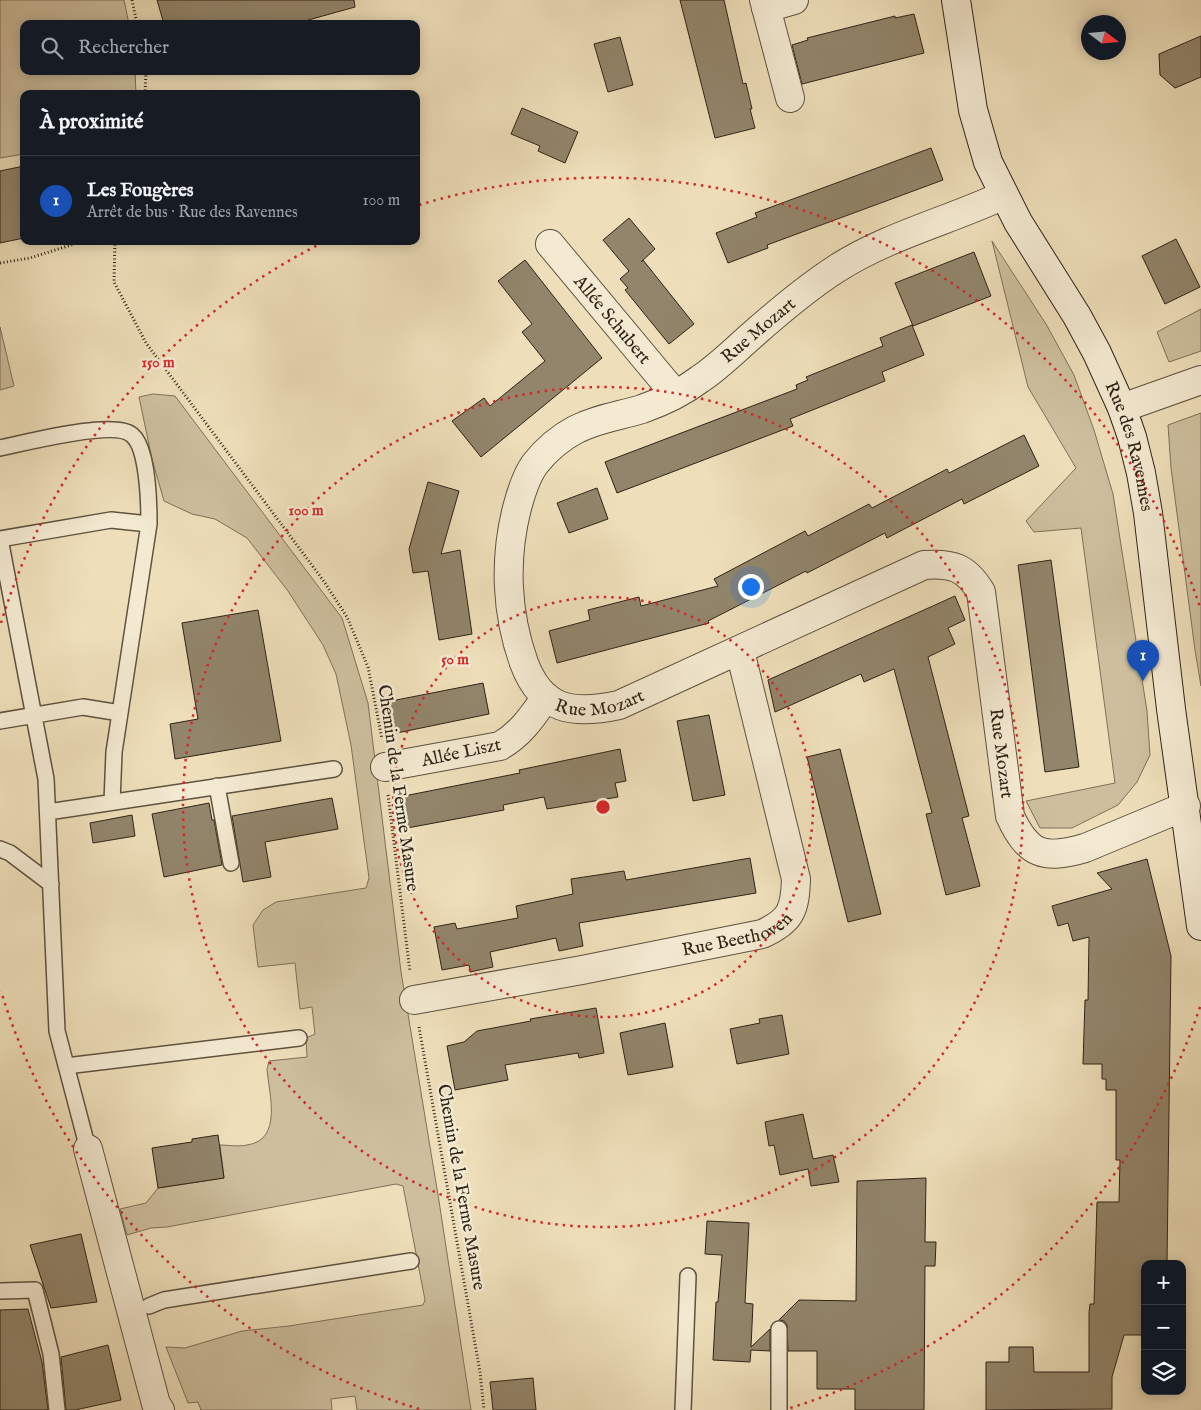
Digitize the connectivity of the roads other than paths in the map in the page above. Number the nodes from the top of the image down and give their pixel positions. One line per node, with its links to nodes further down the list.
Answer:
1 (794, 0): 3 (street)
2 (956, 0): 5 (street, Rue des Ravennes)
3 (765, 4): 4 (street)
4 (790, 98)
5 (1004, 195): 8 (street, Rue Mozart); 9 (street, Rue des Ravennes)
6 (550, 244): 8 (street, Allée Schubert)
7 (1201, 380): 9 (street)
8 (675, 394): 14 (street, Rue Mozart)
9 (1122, 408): 22 (street, Rue des Ravennes)
10 (0, 448): 11 (lane)
11 (150, 524): 12 (lane); 15 (lane)
12 (0, 539): 16 (lane)
13 (740, 651): 14 (street, Rue Mozart); 22 (street, Rue Mozart); 28 (street, Rue Beethoven)
14 (546, 697): 18 (street, Allée Liszt)
15 (120, 713): 16 (lane); 21 (lane)
16 (34, 714): 17 (lane); 23 (lane)
17 (0, 722)
18 (385, 767)
19 (334, 769): 20 (lane)
20 (217, 786): 21 (lane); 25 (lane)
21 (112, 802): 23 (lane)
22 (1193, 805): 27 (street, Rue des Ravennes)
23 (48, 812): 26 (lane)
24 (0, 849): 26 (lane)
25 (231, 863)
26 (51, 884): 30 (lane)
27 (1201, 926)
28 (414, 1000)
29 (299, 1038): 30 (lane)
30 (66, 1066): 31 (lane)
31 (88, 1149): 35 (street)
32 (410, 1261): 35 (lane)
33 (688, 1276): 39 (lane)
34 (0, 1291): 37 (lane)
35 (140, 1308): 38 (street)
36 (779, 1329): 40 (lane)
37 (57, 1410)
38 (160, 1410)
39 (682, 1410)
40 (780, 1410)

